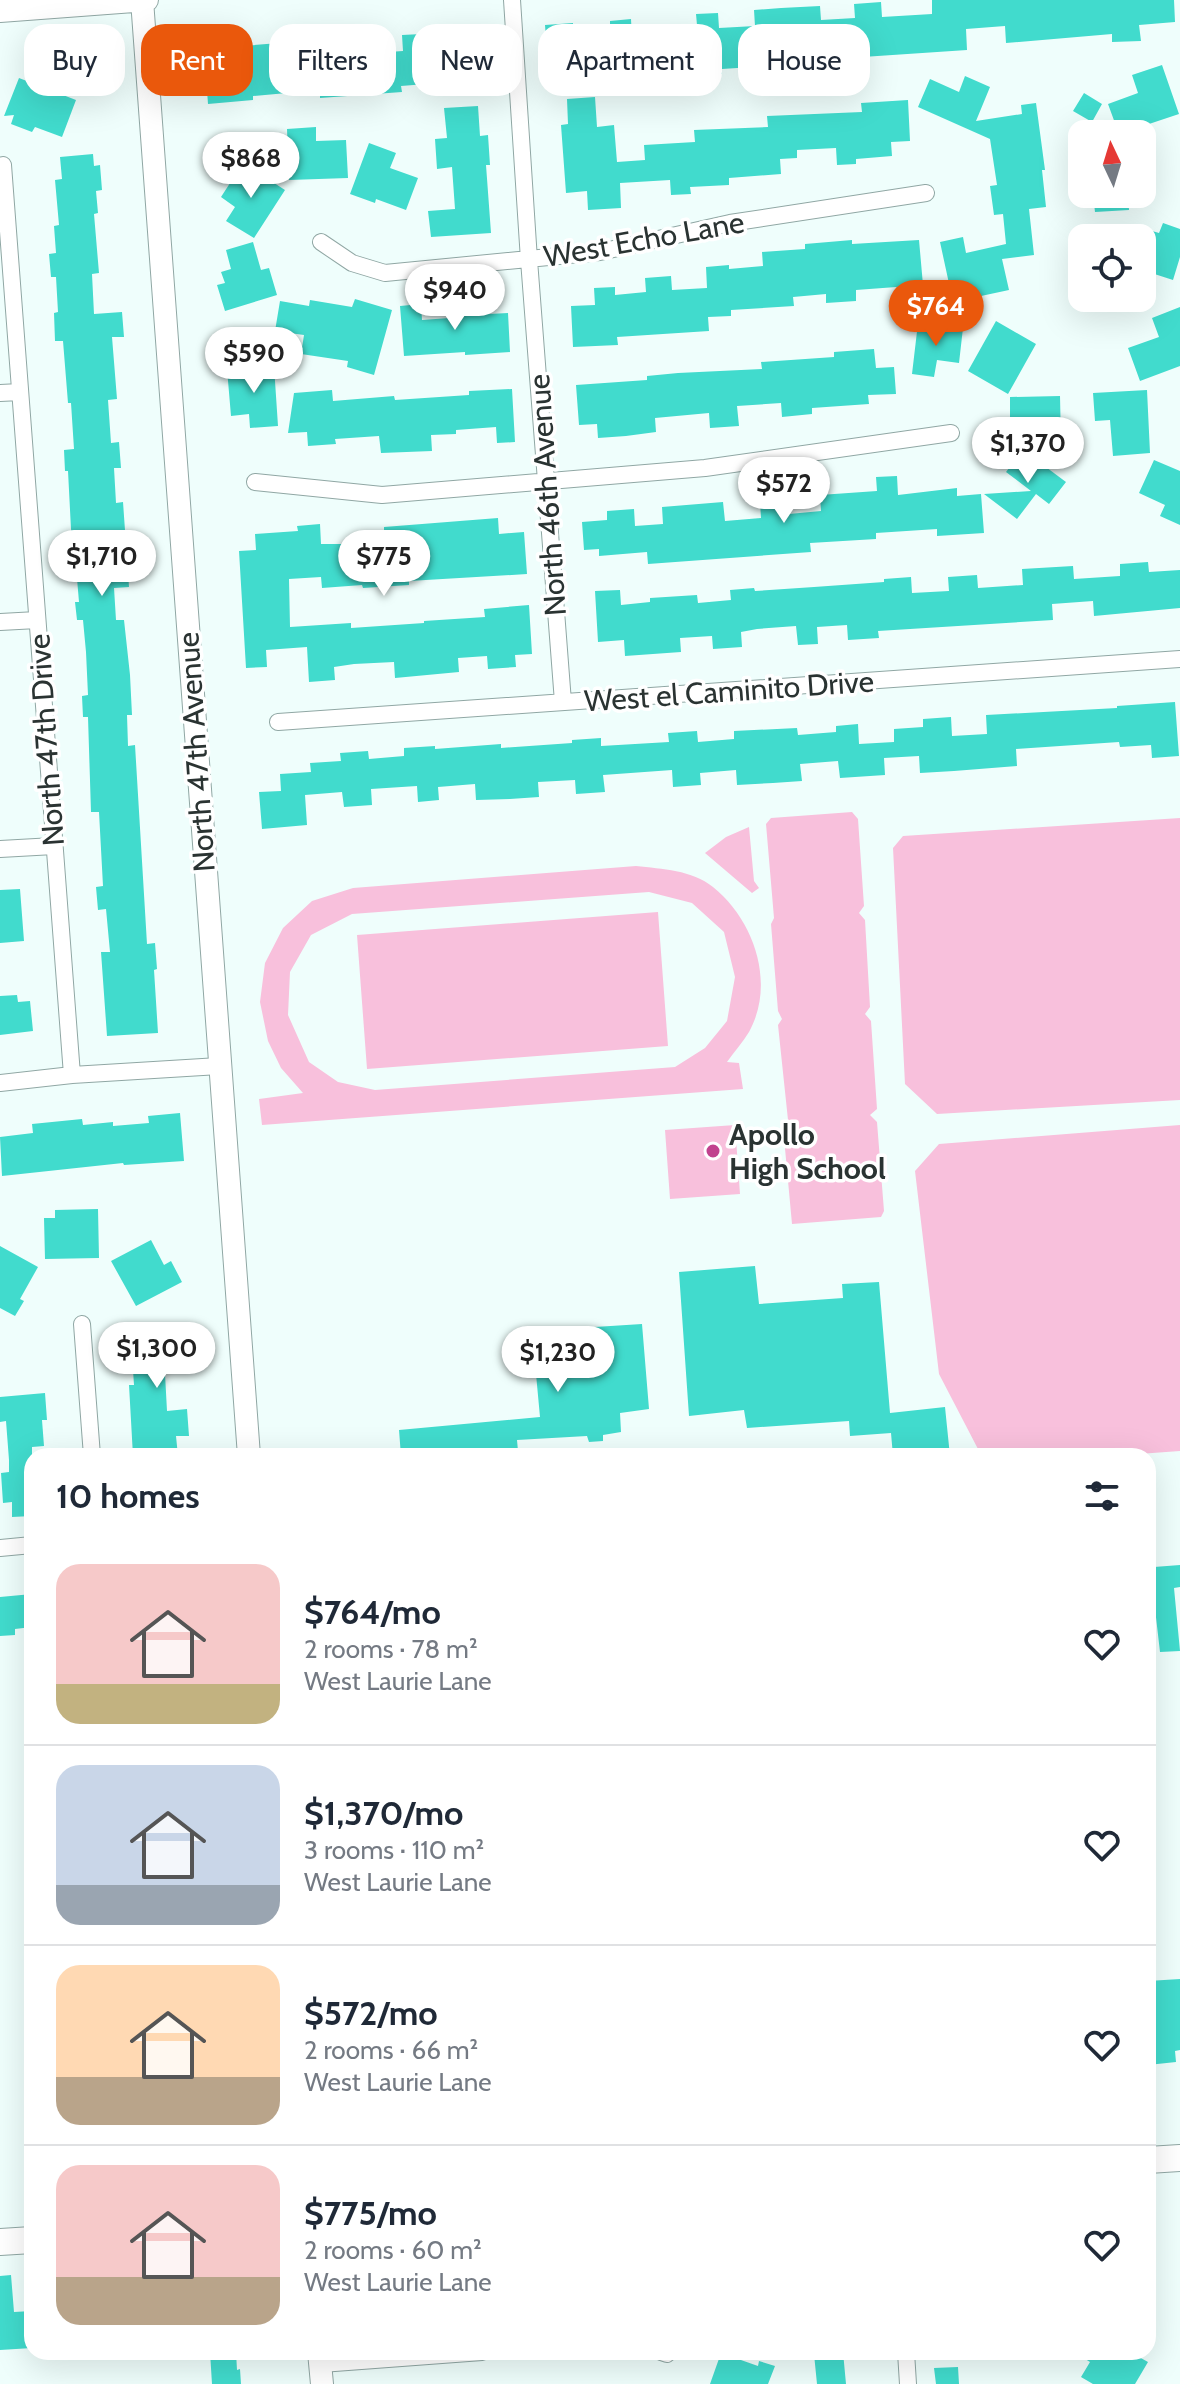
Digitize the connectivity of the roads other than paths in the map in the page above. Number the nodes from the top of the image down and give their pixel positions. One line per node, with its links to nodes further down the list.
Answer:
1 (144, 0): 3 (street); 20 (street, North 47th Avenue)
2 (512, 0): 7 (street, North 46th Avenue)
3 (0, 11)
4 (1, 166): 8 (street, North 47th Drive)
5 (926, 193): 7 (street, West Echo Lane)
6 (321, 242): 7 (street, West Echo Lane)
7 (529, 260): 12 (street, North 46th Avenue)
8 (20, 392): 9 (street); 13 (street, North 47th Drive)
9 (0, 393)
10 (951, 433): 12 (street)
11 (255, 482): 12 (street)
12 (547, 482): 16 (street, North 46th Avenue)
13 (37, 620): 14 (street); 18 (street, North 47th Drive)
14 (0, 622)
15 (1180, 659): 16 (street, West el Caminito Drive)
16 (563, 702): 17 (street, West el Caminito Drive)
17 (278, 722)
18 (54, 846): 19 (street); 21 (street, North 47th Drive)
19 (0, 849)
20 (219, 1066): 21 (street); 25 (street, North 47th Avenue)
21 (72, 1075): 22 (street)
22 (0, 1083)
23 (82, 1324): 24 (street)
24 (91, 1448)
25 (248, 1448)
26 (24, 1546): 27 (street)
27 (0, 1548)
28 (1180, 2158): 29 (main road)
29 (1156, 2160)
30 (24, 2240): 31 (main road)
31 (0, 2242)
32 (396, 2360): 34 (street)
33 (906, 2360): 35 (street)
34 (321, 2367)
35 (908, 2384)

